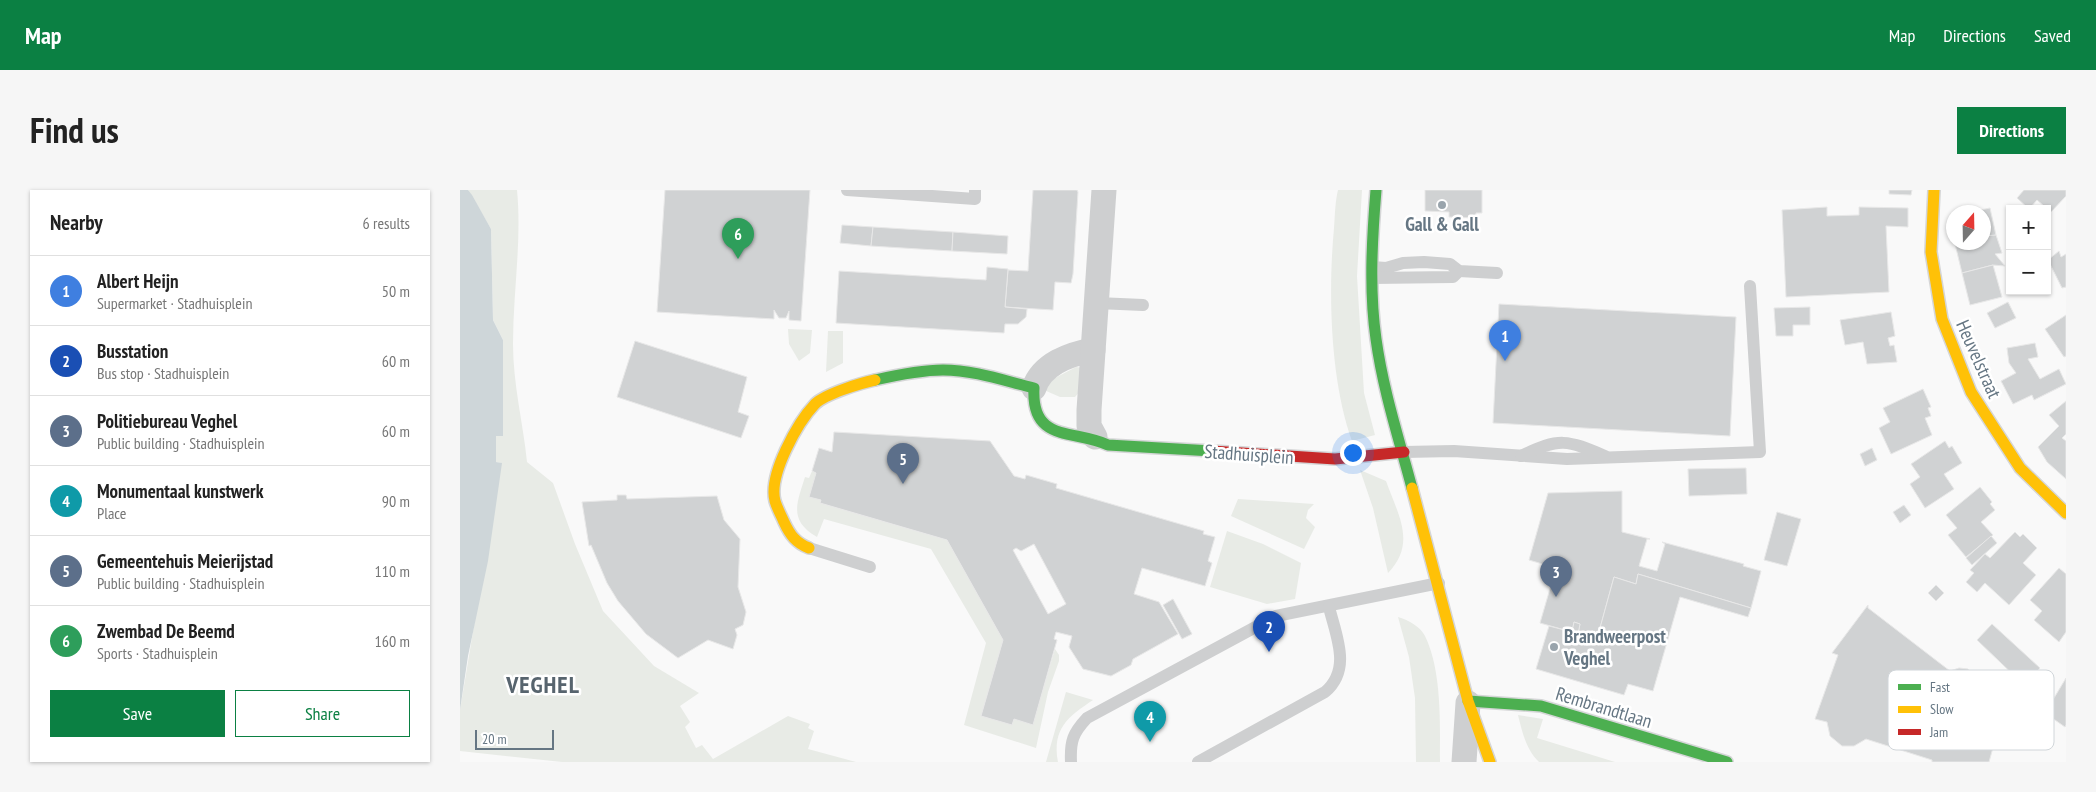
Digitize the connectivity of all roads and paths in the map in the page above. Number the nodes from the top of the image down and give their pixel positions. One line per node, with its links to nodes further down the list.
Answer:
1 (847, 190): 2 (lane)
2 (975, 190)
3 (1104, 190): 9 (street)
4 (1376, 190): 6 (street)
5 (1934, 190): 15 (street, Heuvelstraat)
6 (1372, 272): 7 (lane); 14 (street)
7 (1497, 273)
8 (1750, 286): 14 (lane)
9 (1097, 302): 10 (lane); 11 (street)
10 (1143, 305)
11 (1093, 350): 12 (street); 13 (street)
12 (1034, 388): 13 (street, Stadhuisplein); 16 (street)
13 (1095, 438): 14 (street, Stadhuisplein)
14 (1404, 452): 18 (street)
15 (2066, 513)
16 (809, 548): 17 (lane)
17 (870, 567)
18 (1439, 583): 19 (lane); 20 (street)
19 (1329, 607): 21 (lane); 22 (lane)
20 (1468, 701): 23 (street); 24 (street); 25 (street, Rembrandtlaan)
21 (1071, 762)
22 (1198, 762)
23 (1464, 762)
24 (1490, 762)
25 (1727, 762)

